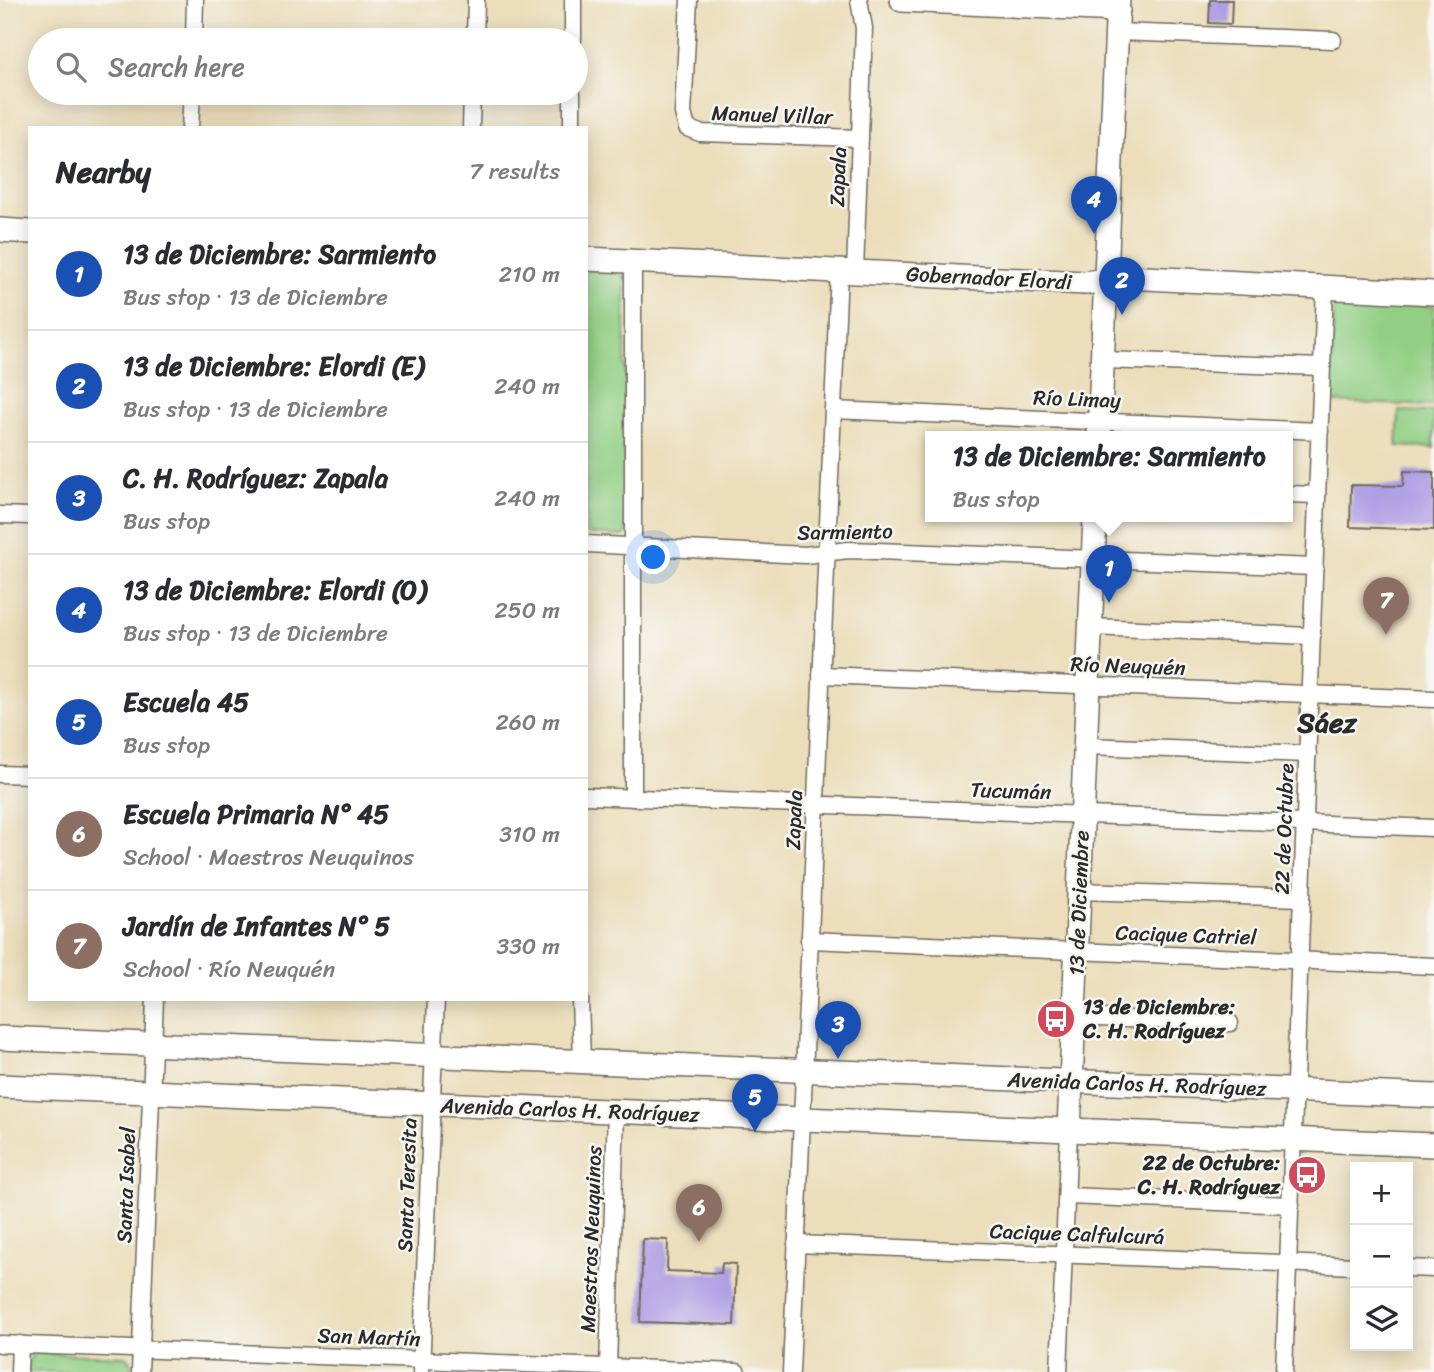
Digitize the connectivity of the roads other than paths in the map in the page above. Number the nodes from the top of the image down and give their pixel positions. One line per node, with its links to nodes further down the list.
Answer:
1 (195, 0): 8 (street)
2 (476, 0): 9 (street)
3 (573, 0): 10 (street)
4 (689, 0): 18 (street, Manuel Villar)
5 (859, 0): 18 (street, Zapala)
6 (902, 0): 7 (main road)
7 (1118, 14): 11 (street); 24 (main road)
8 (194, 28)
9 (475, 28)
10 (573, 28)
11 (1333, 40)
12 (191, 105): 15 (street)
13 (472, 105): 16 (street)
14 (572, 105): 17 (street)
15 (190, 126)
16 (471, 126)
17 (572, 126)
18 (860, 138): 23 (street, Zapala)
19 (0, 230): 20 (main road)
20 (28, 232)
21 (588, 259): 22 (main road, Gobernador Elordi)
22 (632, 261): 23 (main road, Gobernador Elordi); 38 (street)
23 (847, 271): 24 (main road, Gobernador Elordi); 29 (street, Zapala)
24 (1105, 280): 25 (main road, Gobernador Elordi); 27 (main road)
25 (1325, 287): 26 (main road, Gobernador Elordi); 28 (street, 22 de Octubre)
26 (1434, 293)
27 (1102, 360): 28 (street); 30 (main road)
28 (1322, 367): 31 (street, 22 de Octubre)
29 (832, 410): 30 (street, Río Limay); 39 (street, Zapala)
30 (1099, 429): 31 (street, Río Limay)
31 (1320, 431): 33 (street, 22 de Octubre)
32 (1293, 494): 33 (street)
33 (1317, 495): 41 (street, 22 de Octubre)
34 (0, 514): 35 (street)
35 (28, 516)
36 (1095, 522): 40 (main road, 13 de Diciembre)
37 (588, 544): 38 (street, Sarmiento)
38 (633, 547): 39 (street, Sarmiento); 53 (street)
39 (826, 552): 40 (street, Sarmiento); 44 (street, Zapala)
40 (1094, 559): 41 (street, Sarmiento); 42 (main road, 13 de Diciembre)
41 (1315, 567): 43 (street, 22 de Octubre)
42 (1091, 627): 43 (street); 45 (main road, 13 de Diciembre)
43 (1312, 636): 46 (street, 22 de Octubre)
44 (821, 675): 45 (street, Río Neuquén); 54 (street, Zapala)
45 (1088, 686): 46 (street, Río Neuquén); 48 (main road, 13 de Diciembre)
46 (1310, 694): 47 (street, Río Neuquén); 49 (street, 22 de Octubre)
47 (1434, 699)
48 (1086, 746): 49 (street); 55 (main road, 13 de Diciembre)
49 (1308, 754): 56 (street, 22 de Octubre)
50 (0, 774): 51 (street)
51 (28, 775)
52 (588, 796): 53 (street, Tucumán)
53 (633, 798): 54 (street, Tucumán)
54 (816, 804): 55 (street, Tucumán); 60 (street, Zapala)
55 (1083, 815): 56 (street, Tucumán); 58 (main road, 13 de Diciembre)
56 (1305, 823): 57 (street, Tucumán); 59 (street, 22 de Octubre)
57 (1434, 828)
58 (1079, 891): 59 (street); 61 (main road, 13 de Diciembre)
59 (1302, 898): 62 (street, 22 de Octubre)
60 (810, 940): 61 (street, Cacique Catriel); 73 (street, Zapala)
61 (1077, 951): 62 (street, Cacique Catriel); 67 (main road, 13 de Diciembre)
62 (1300, 960): 63 (street, Cacique Catriel); 76 (street, 22 de Octubre)
63 (1434, 966)
64 (155, 1001): 70 (street, Santa Isabel)
65 (436, 1001): 71 (street, Santa Teresita)
66 (580, 1001): 72 (street)
67 (1074, 1017): 68 (street); 74 (main road, 13 de Diciembre)
68 (1230, 1023)
69 (0, 1038): 70 (main road, Avenida Carlos H. Rodríguez)
70 (153, 1045): 71 (main road, Avenida Carlos H. Rodríguez); 77 (street, Santa Isabel)
71 (433, 1056): 72 (main road, Avenida Carlos H. Rodríguez); 79 (street, Santa Teresita)
72 (582, 1062): 73 (main road, Avenida Carlos H. Rodríguez)
73 (804, 1071): 74 (main road, Avenida Carlos H. Rodríguez); 81 (street, Zapala)
74 (1071, 1082): 76 (main road, Avenida Carlos H. Rodríguez); 82 (main road, 13 de Diciembre)
75 (0, 1086): 77 (main road, Avenida Carlos H. Rodríguez)
76 (1295, 1091): 78 (main road, Avenida Carlos H. Rodríguez); 83 (street, 22 de Octubre)
77 (151, 1093): 79 (main road, Avenida Carlos H. Rodríguez); 95 (street, Santa Isabel)
78 (1434, 1096)
79 (431, 1104): 80 (main road, Avenida Carlos H. Rodríguez); 96 (street, Santa Teresita)
80 (616, 1111): 81 (main road, Avenida Carlos H. Rodríguez); 97 (street, Maestros Neuquinos)
81 (802, 1119): 82 (main road, Avenida Carlos H. Rodríguez); 87 (street, Zapala)
82 (1069, 1130): 83 (main road, Avenida Carlos H. Rodríguez); 85 (street, 13 de Diciembre)
83 (1293, 1139): 84 (main road, Avenida Carlos H. Rodríguez); 86 (street, 22 de Octubre)
84 (1434, 1145)
85 (1067, 1196): 86 (street); 88 (street, 13 de Diciembre)
86 (1291, 1205): 89 (street, 22 de Octubre)
87 (796, 1244): 88 (street, Cacique Calfulcurá); 102 (street, Zapala)
88 (1064, 1254): 89 (street, Cacique Calfulcurá); 103 (street, 13 de Diciembre)
89 (1288, 1263): 90 (street, Cacique Calfulcurá); 104 (street, 22 de Octubre)
90 (1350, 1266)
91 (1413, 1268): 92 (street)
92 (1434, 1269)
93 (0, 1344): 94 (street, San Martín)
94 (20, 1344): 95 (street, San Martín); 99 (street)
95 (141, 1349): 96 (street, San Martín); 100 (street, Santa Isabel)
96 (421, 1366): 97 (street, San Martín)
97 (608, 1367): 98 (street, San Martín)
98 (629, 1370): 101 (street, San Martín)
99 (19, 1372)
100 (140, 1372)
101 (737, 1372)
102 (791, 1372)
103 (1059, 1372)
104 (1284, 1372)

